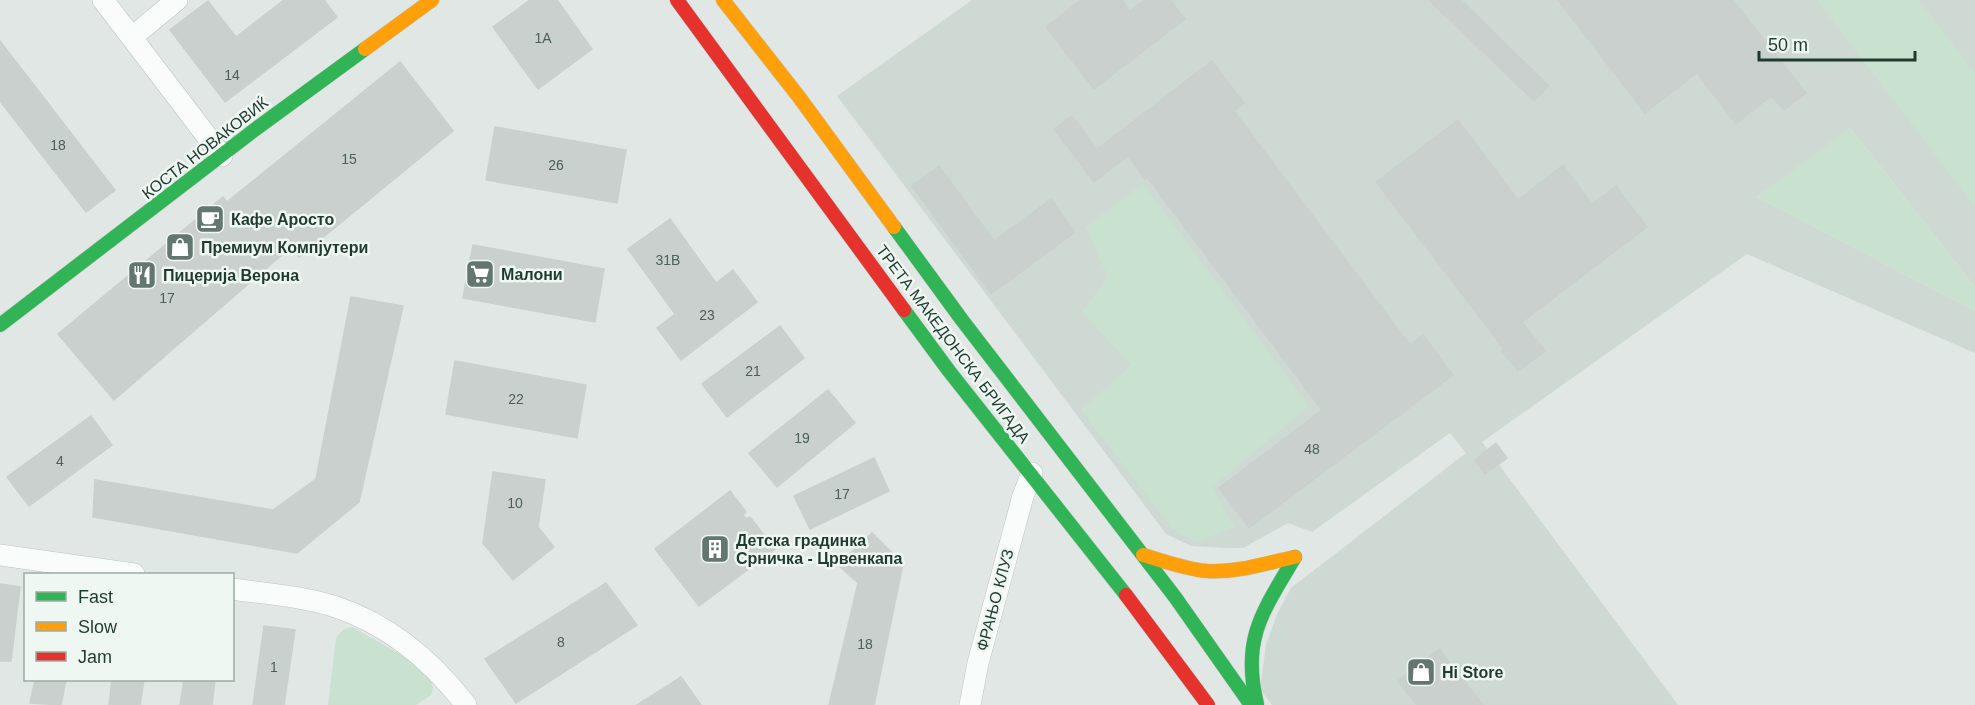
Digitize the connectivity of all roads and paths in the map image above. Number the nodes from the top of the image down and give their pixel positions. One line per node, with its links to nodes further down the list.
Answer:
1 (103, 0): 6 (street)
2 (177, 0): 6 (street)
3 (432, 0): 7 (street, КОСТА НОВАКОВИЌ)
4 (677, 0): 9 (street, ТРЕТА МАКЕДОНСКА БРИГАДА)
5 (723, 0): 11 (street, ТРЕТА МАКЕДОНСКА БРИГАДА)
6 (132, 37): 7 (street)
7 (222, 156): 8 (street, КОСТА НОВАКОВИЌ)
8 (0, 325)
9 (1032, 472): 15 (street, ФРАЊО КЛУЗ); 16 (street, ТРЕТА МАКЕДОНСКА БРИГАДА)
10 (0, 555): 12 (street)
11 (1143, 555): 17 (street, ТРЕТА МАКЕДОНСКА БРИГАДА); 18 (street)
12 (127, 573)
13 (234, 589): 14 (street)
14 (463, 704)
15 (970, 705)
16 (1208, 705)
17 (1251, 705)
18 (1257, 705)

